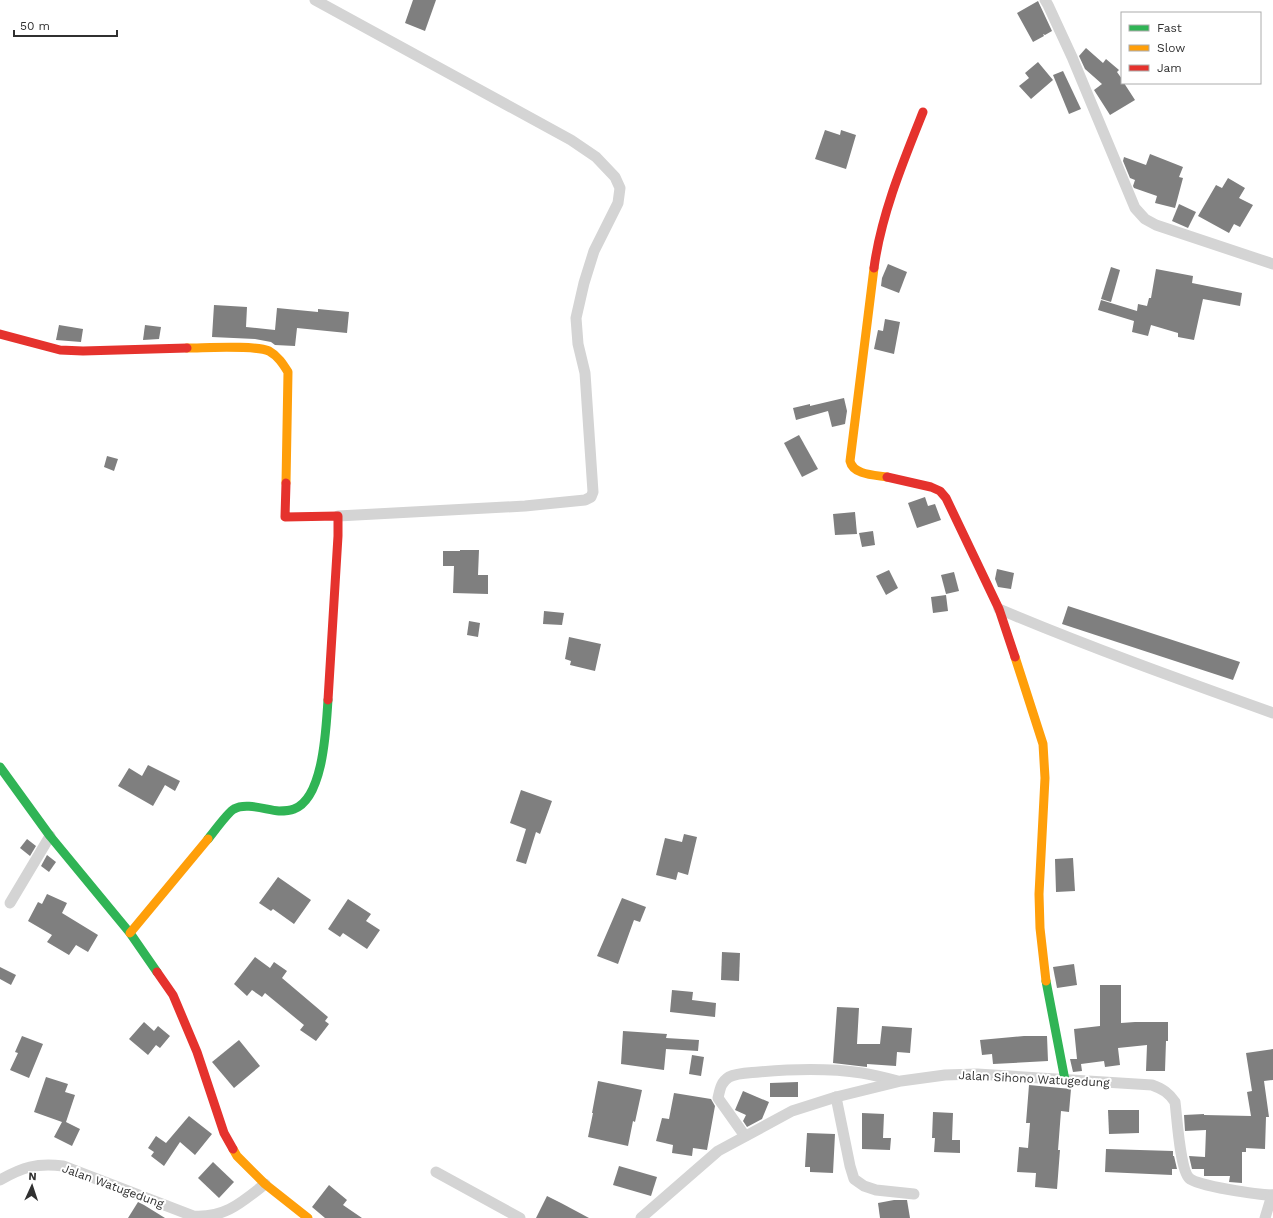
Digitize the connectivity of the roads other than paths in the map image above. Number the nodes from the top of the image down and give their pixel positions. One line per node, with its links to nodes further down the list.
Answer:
1 (315, 0): 6 (street)
2 (1045, 0): 4 (street)
3 (923, 112): 7 (street)
4 (1273, 264)
5 (0, 334): 6 (street)
6 (338, 516): 12 (street)
7 (1000, 609): 8 (street); 13 (street)
8 (1273, 713)
9 (0, 767): 10 (street)
10 (50, 836): 11 (street); 12 (street)
11 (10, 903)
12 (130, 933): 19 (street)
13 (1065, 1080): 14 (street, Jalan Sihono Watugedung); 21 (street, Jalan Sihono Watugedung)
14 (901, 1081): 15 (street, Jalan Sihono Watugedung); 16 (street)
15 (836, 1097): 16 (street, Jalan Sihono Watugedung); 20 (street)
16 (745, 1136): 24 (street, Jalan Sihono Watugedung)
17 (436, 1172): 23 (street)
18 (0, 1180): 19 (street, Jalan Watugedung)
19 (265, 1184): 22 (street)
20 (914, 1194)
21 (1272, 1195): 25 (street)
22 (308, 1218)
23 (520, 1218)
24 (641, 1218)
25 (1265, 1218)

